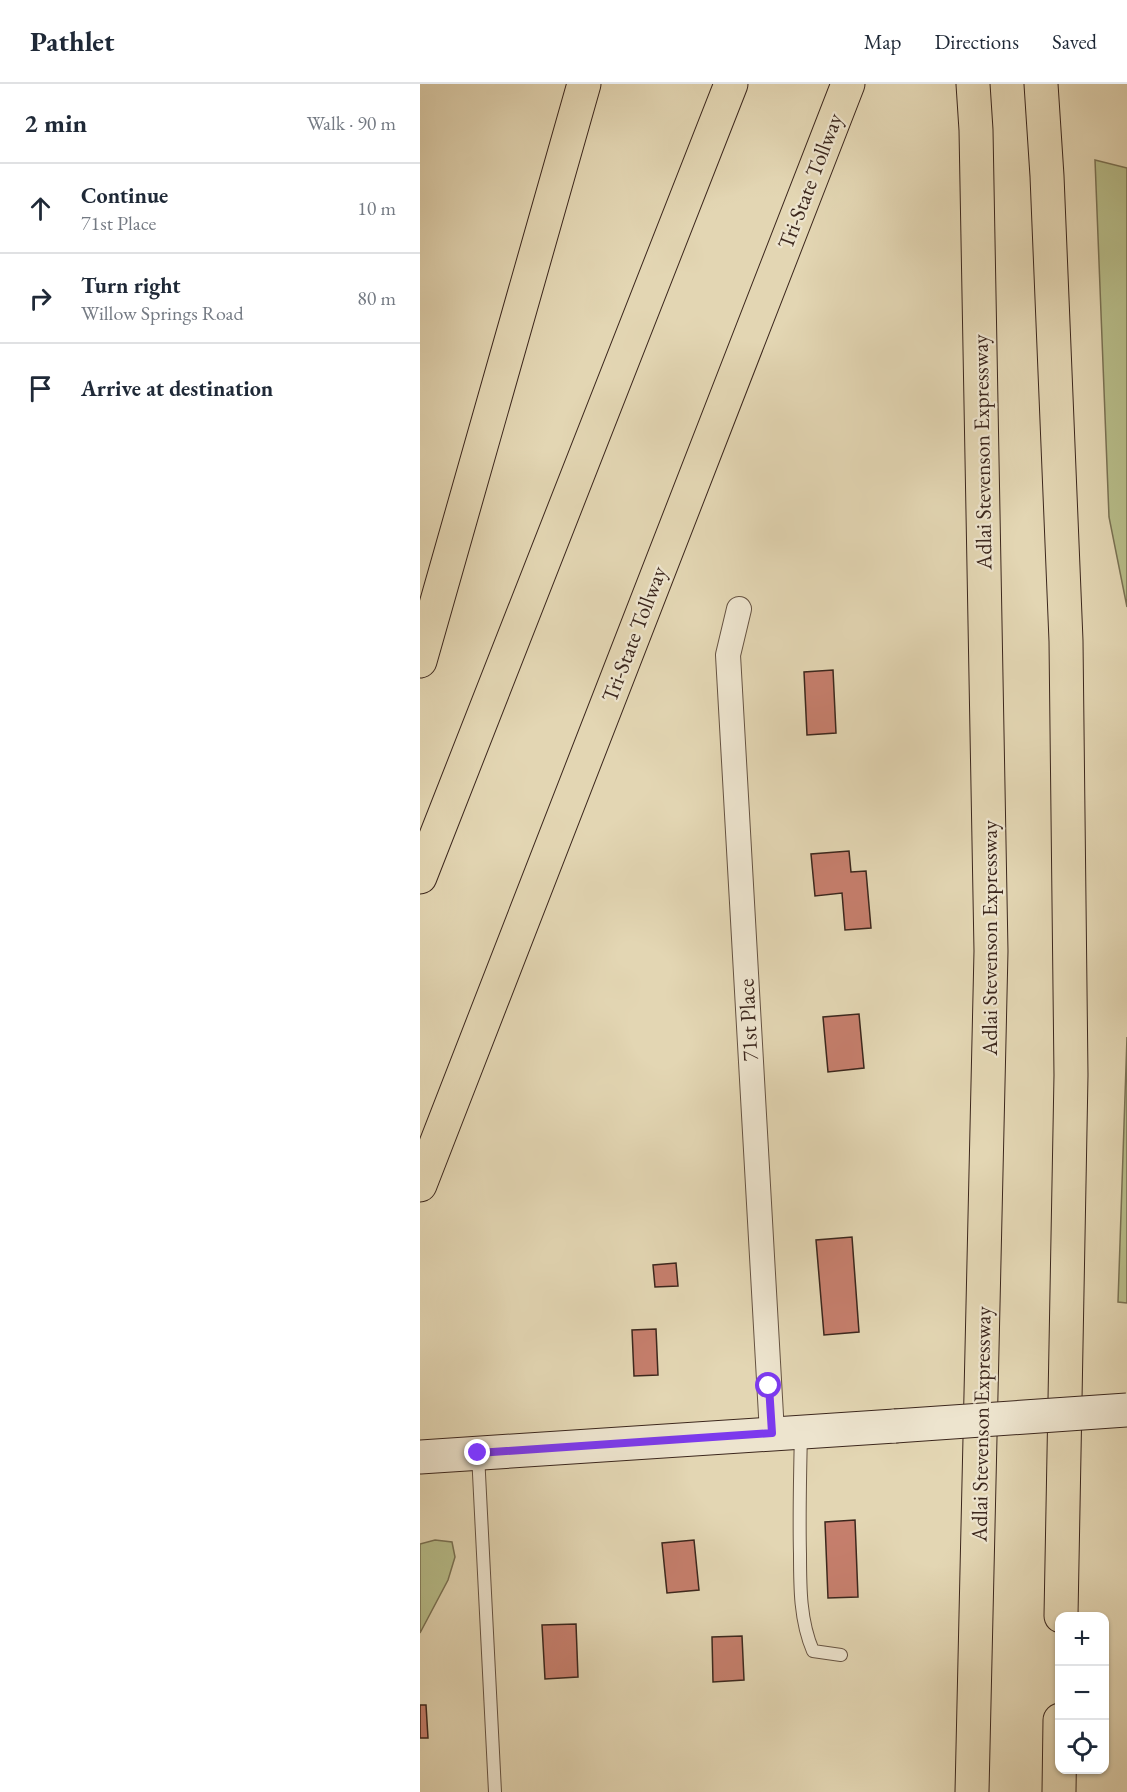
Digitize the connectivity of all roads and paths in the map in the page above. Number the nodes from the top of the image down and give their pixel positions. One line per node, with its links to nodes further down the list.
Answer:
1 (584, 84): 7 (highway)
2 (731, 84): 8 (highway)
3 (848, 84): 9 (highway, Tri-State Tollway)
4 (973, 84): 18 (highway, Adlai Stevenson Expressway)
5 (1041, 84): 14 (highway)
6 (740, 609): 11 (street, 71st Place)
7 (420, 661)
8 (420, 877)
9 (420, 1185)
10 (1127, 1410): 11 (main road, bridge)
11 (787, 1432): 12 (main road); 15 (lane)
12 (478, 1453): 13 (main road); 17 (lane)
13 (420, 1457)
14 (1061, 1612)
15 (841, 1655)
16 (1059, 1774): 19 (highway)
17 (495, 1792)
18 (972, 1792)
19 (1059, 1792)

